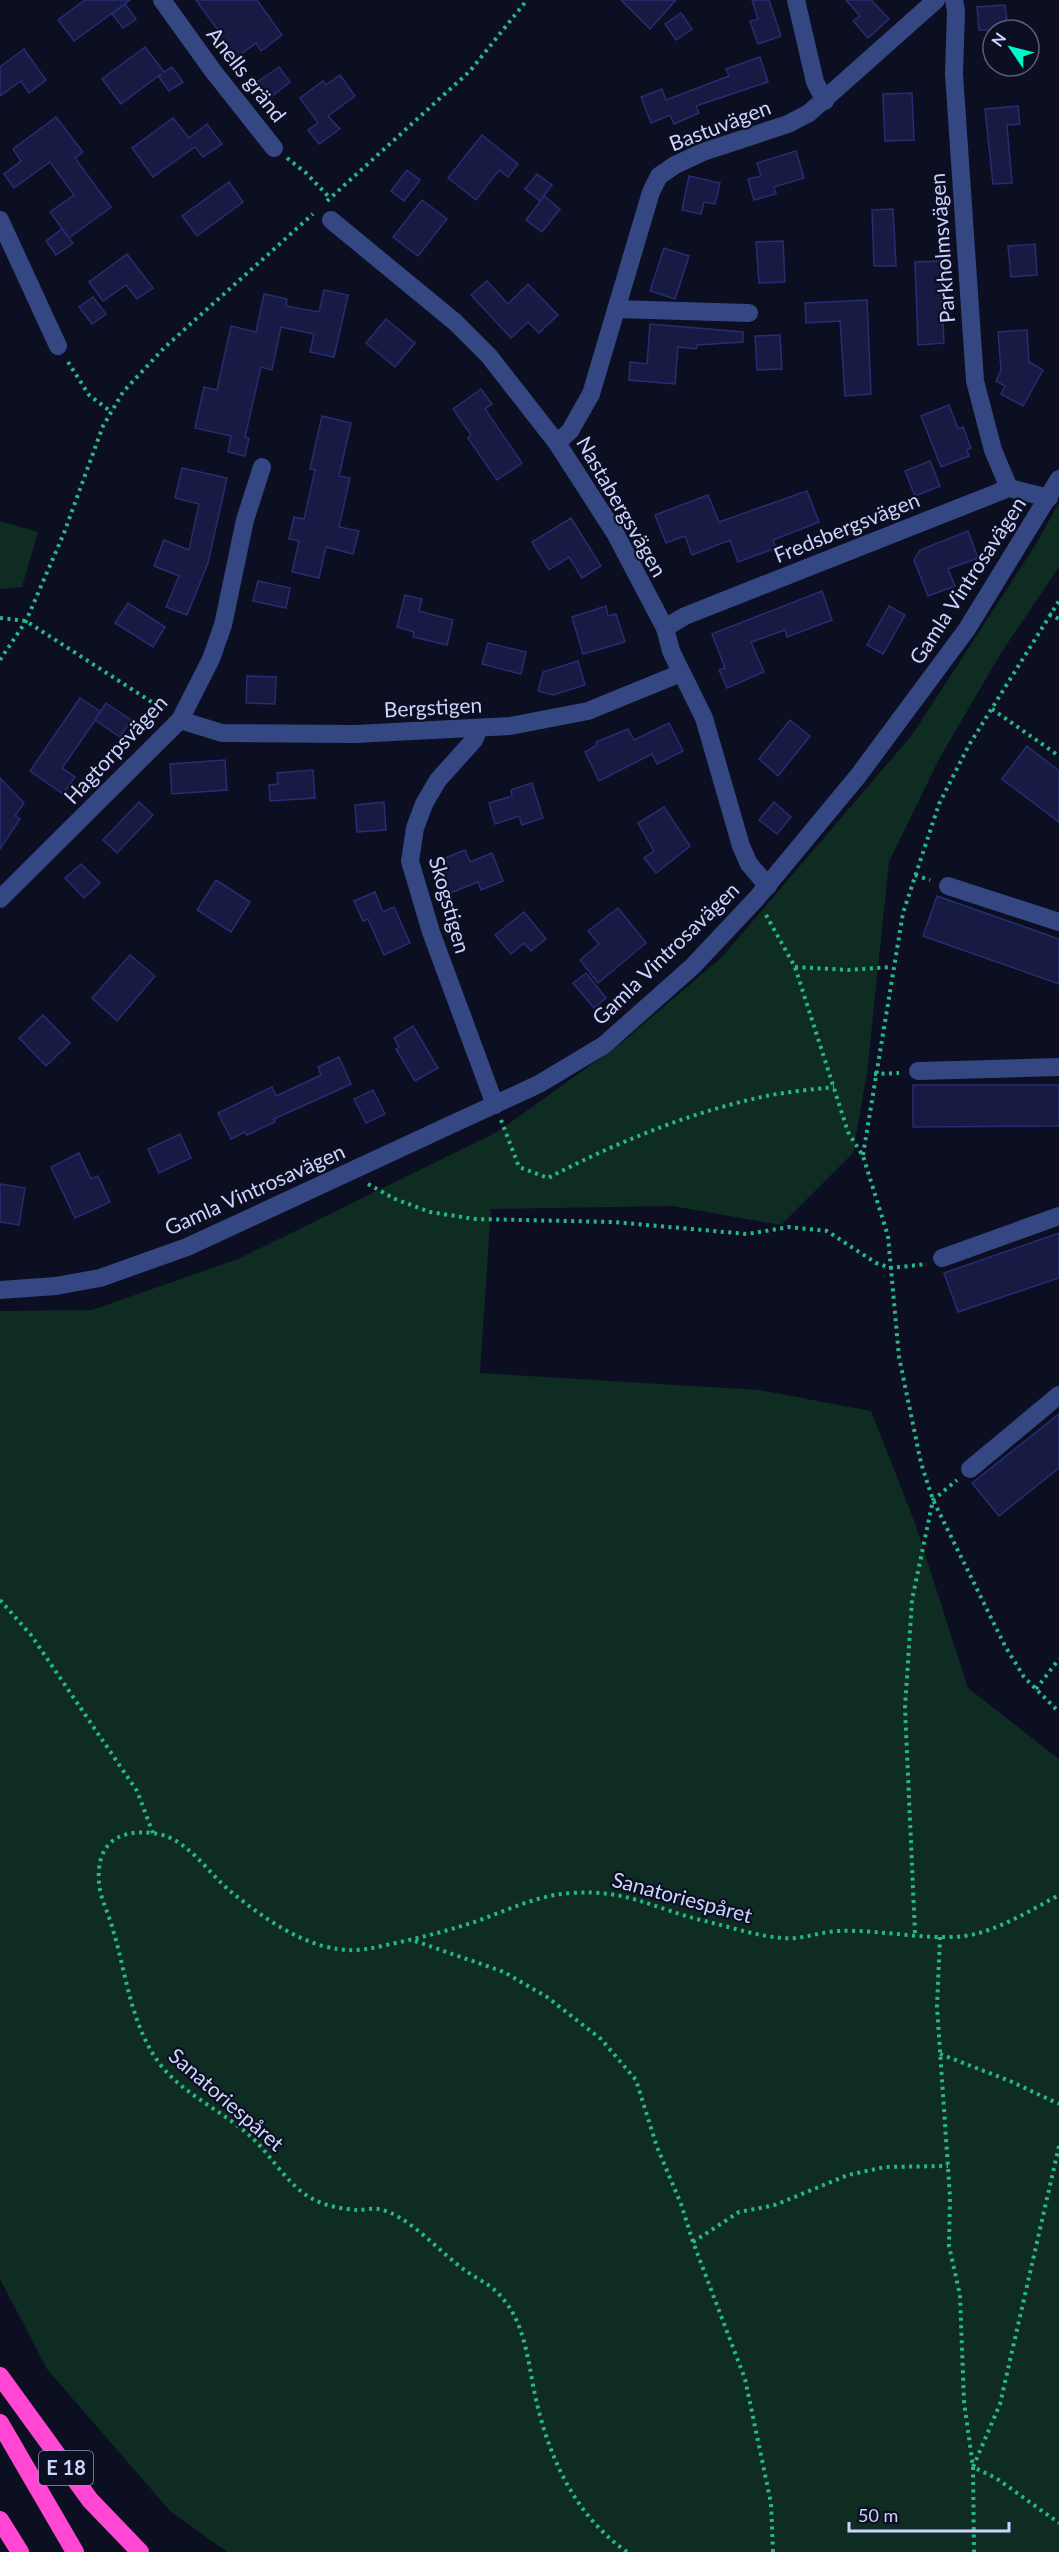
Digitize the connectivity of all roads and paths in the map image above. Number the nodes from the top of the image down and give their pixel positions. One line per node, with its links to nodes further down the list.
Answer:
1 (162, 0): 7 (street, Anells gränd)
2 (527, 0): 8 (path)
3 (796, 0): 6 (street)
4 (936, 0): 6 (street, Bastuvägen)
5 (954, 0): 18 (street, Parkholmsvägen)
6 (825, 101): 11 (street, Bastuvägen)
7 (274, 148): 8 (path)
8 (330, 198): 9 (path)
9 (322, 213): 14 (path); 15 (street, Nastabergsvägen)
10 (0, 220): 13 (street)
11 (615, 309): 12 (street); 15 (street, Bastuvägen)
12 (749, 313)
13 (58, 346): 14 (path)
14 (110, 411): 24 (path)
15 (557, 443): 25 (street, Nastabergsvägen)
16 (262, 467): 29 (street, Hagtorpsvägen)
17 (1059, 479): 19 (street, Gamla Vintrosavägen)
18 (1009, 488): 19 (street); 25 (street, Fredsbergsvägen)
19 (1049, 498): 33 (street, Gamla Vintrosavägen)
20 (1059, 601): 21 (path)
21 (1049, 614): 23 (path); 28 (path)
22 (0, 618): 24 (path)
23 (1059, 619)
24 (26, 621): 26 (path); 29 (path)
25 (665, 628): 27 (street, Nastabergsvägen)
26 (0, 660)
27 (681, 673): 30 (street, Bergstigen); 33 (street, Nastabergsvägen)
28 (992, 709): 31 (path); 37 (path)
29 (180, 720): 30 (street, Bergstigen); 34 (street, Hagtorpsvägen)
30 (479, 728): 42 (street, Skogstigen)
31 (1059, 756)
32 (948, 886): 35 (street)
33 (762, 892): 36 (path); 42 (street, Gamla Vintrosavägen)
34 (0, 899)
35 (1059, 922)
36 (795, 967): 37 (path); 41 (path)
37 (892, 967): 40 (path)
38 (1059, 1067): 39 (street)
39 (918, 1071): 40 (path)
40 (874, 1074): 43 (path)
41 (834, 1087): 42 (path); 43 (path)
42 (495, 1106): 44 (street, Gamla Vintrosavägen)
43 (863, 1156): 47 (path)
44 (350, 1172): 47 (path); 48 (street, Gamla Vintrosavägen)
45 (1059, 1216): 46 (street)
46 (942, 1258): 47 (path)
47 (891, 1268): 51 (path)
48 (0, 1290)
49 (1059, 1395): 50 (street)
50 (970, 1469): 51 (path)
51 (933, 1500): 54 (path); 58 (path)
52 (0, 1600): 56 (path)
53 (1059, 1659): 54 (path)
54 (1036, 1690): 55 (path)
55 (1059, 1712)
56 (153, 1833): 60 (path, Sanatoriespåret); 74 (path, Sanatoriespåret)
57 (1059, 1895): 59 (path, Sanatoriespåret)
58 (915, 1933): 59 (path, Sanatoriespåret); 60 (path, Sanatoriespåret)
59 (940, 1937): 61 (path)
60 (414, 1941): 65 (path)
61 (940, 2054): 62 (path); 64 (path)
62 (1059, 2104)
63 (1059, 2146): 68 (path)
64 (948, 2166): 65 (path); 68 (path)
65 (693, 2242): 75 (path)
66 (0, 2376): 73 (highway, E 18)
67 (0, 2423): 72 (highway)
68 (973, 2467): 70 (path); 76 (path)
69 (0, 2520): 71 (highway)
70 (1059, 2523)
71 (20, 2552)
72 (75, 2552)
73 (140, 2552)
74 (627, 2552)
75 (773, 2552)
76 (974, 2552)

